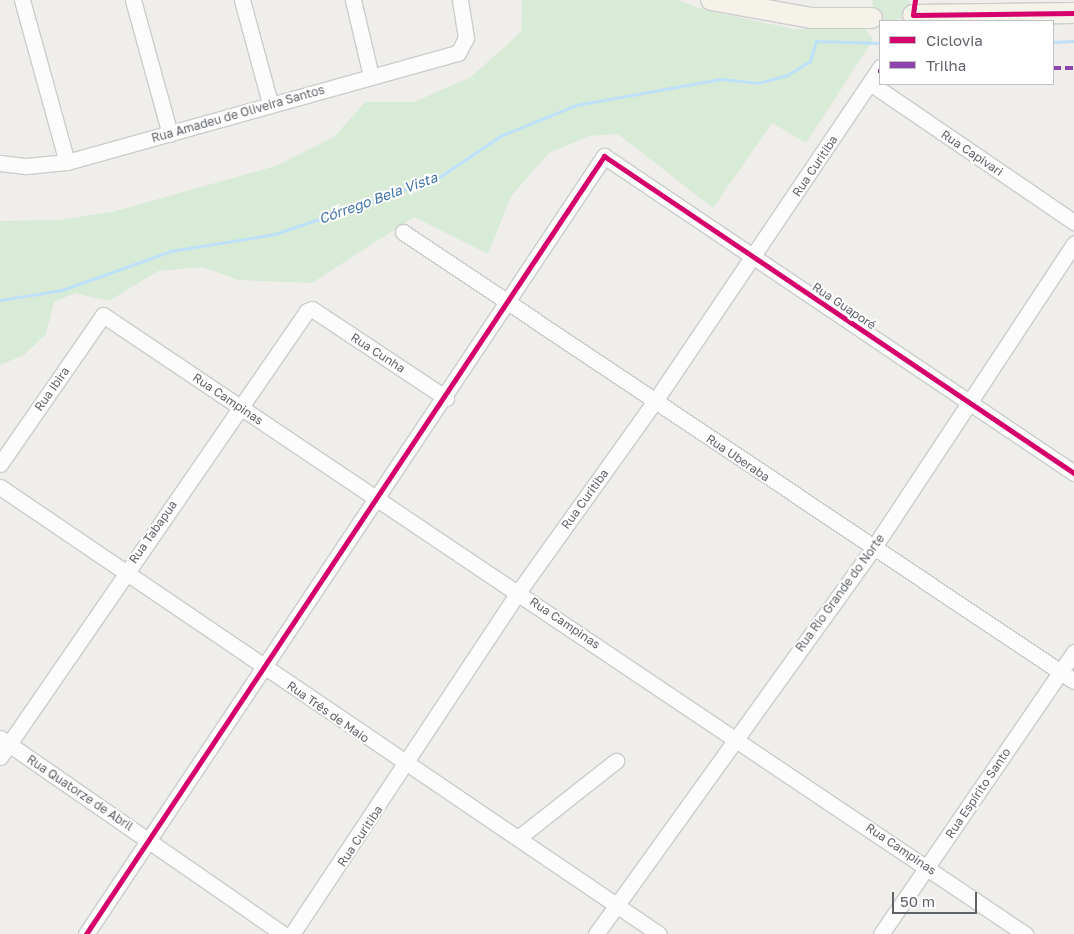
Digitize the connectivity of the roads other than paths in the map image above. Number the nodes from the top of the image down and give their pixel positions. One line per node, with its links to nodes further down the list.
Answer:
1 (22, 0): 15 (street)
2 (133, 0): 14 (street)
3 (242, 0): 13 (street)
4 (353, 0): 11 (street)
5 (460, 0): 11 (street, Rua Amadeu de Oliveira Santos)
6 (711, 0): 9 (main road)
7 (912, 12): 8 (main road)
8 (1074, 13)
9 (873, 14)
10 (879, 69): 12 (street, Rua Curitiba)
11 (371, 76): 13 (street, Rua Amadeu de Oliveira Santos)
12 (870, 83): 17 (street, Rua Capivari); 20 (street, Rua Curitiba)
13 (270, 102): 14 (street, Rua Amadeu de Oliveira Santos)
14 (170, 134): 15 (street, Rua Amadeu de Oliveira Santos)
15 (67, 162): 16 (street, Rua Amadeu de Oliveira Santos)
16 (0, 163)
17 (1074, 222)
18 (403, 232): 21 (street, Rua Uberaba)
19 (1074, 244): 26 (street, Rua Rio Grande do Norte)
20 (754, 257): 21 (street, Rua Guaporé); 25 (street, Rua Curitiba); 26 (street, Rua Guaporé)
21 (508, 304): 24 (street); 25 (street, Rua Uberaba)
22 (309, 309): 24 (street, Rua Cunha); 27 (street, Rua Tabapua)
23 (104, 315): 27 (street, Rua Campinas); 28 (street, Rua Ibira)
24 (446, 398): 31 (street)
25 (655, 401): 32 (street, Rua Uberaba); 34 (street, Rua Curitiba)
26 (968, 403): 29 (street, Rua Guaporé); 32 (street, Rua Rio Grande do Norte)
27 (240, 406): 31 (street, Rua Campinas); 33 (street, Rua Tabapua)
28 (0, 464)
29 (1074, 473)
30 (0, 487): 33 (street, Rua Três de Maio)
31 (378, 502): 34 (street, Rua Campinas); 36 (street)
32 (872, 550): 37 (street, Rua Uberaba); 39 (street, Rua Rio Grande do Norte)
33 (125, 573): 36 (street, Rua Três de Maio); 40 (street, Rua Tabapua)
34 (519, 591): 39 (street, Rua Campinas); 43 (street, Rua Curitiba)
35 (1074, 652): 37 (street, Rua Espírito Santo)
36 (266, 668): 43 (street, Rua Três de Maio); 45 (street)
37 (1061, 672): 38 (street, Rua Uberaba); 46 (street, Rua Espírito Santo)
38 (1074, 681)
39 (735, 737): 46 (street, Rua Campinas); 47 (street, Rua Rio Grande do Norte)
40 (5, 741): 41 (street, Rua Tabapua); 45 (street, Rua Quatorze de Abril)
41 (0, 758)
42 (616, 761): 44 (street)
43 (407, 766): 44 (street, Rua Três de Maio); 50 (street, Rua Curitiba)
44 (518, 838): 47 (street, Rua Três de Maio)
45 (151, 840): 48 (street); 49 (street, Rua Quatorze de Abril)
46 (928, 867): 53 (street, Rua Espírito Santo); 54 (street, Rua Campinas)
47 (616, 905): 51 (street, Rua Rio Grande do Norte); 52 (street, Rua Três de Maio)
48 (86, 934)
49 (283, 934)
50 (292, 934)
51 (596, 934)
52 (658, 934)
53 (881, 934)
54 (1025, 934)

